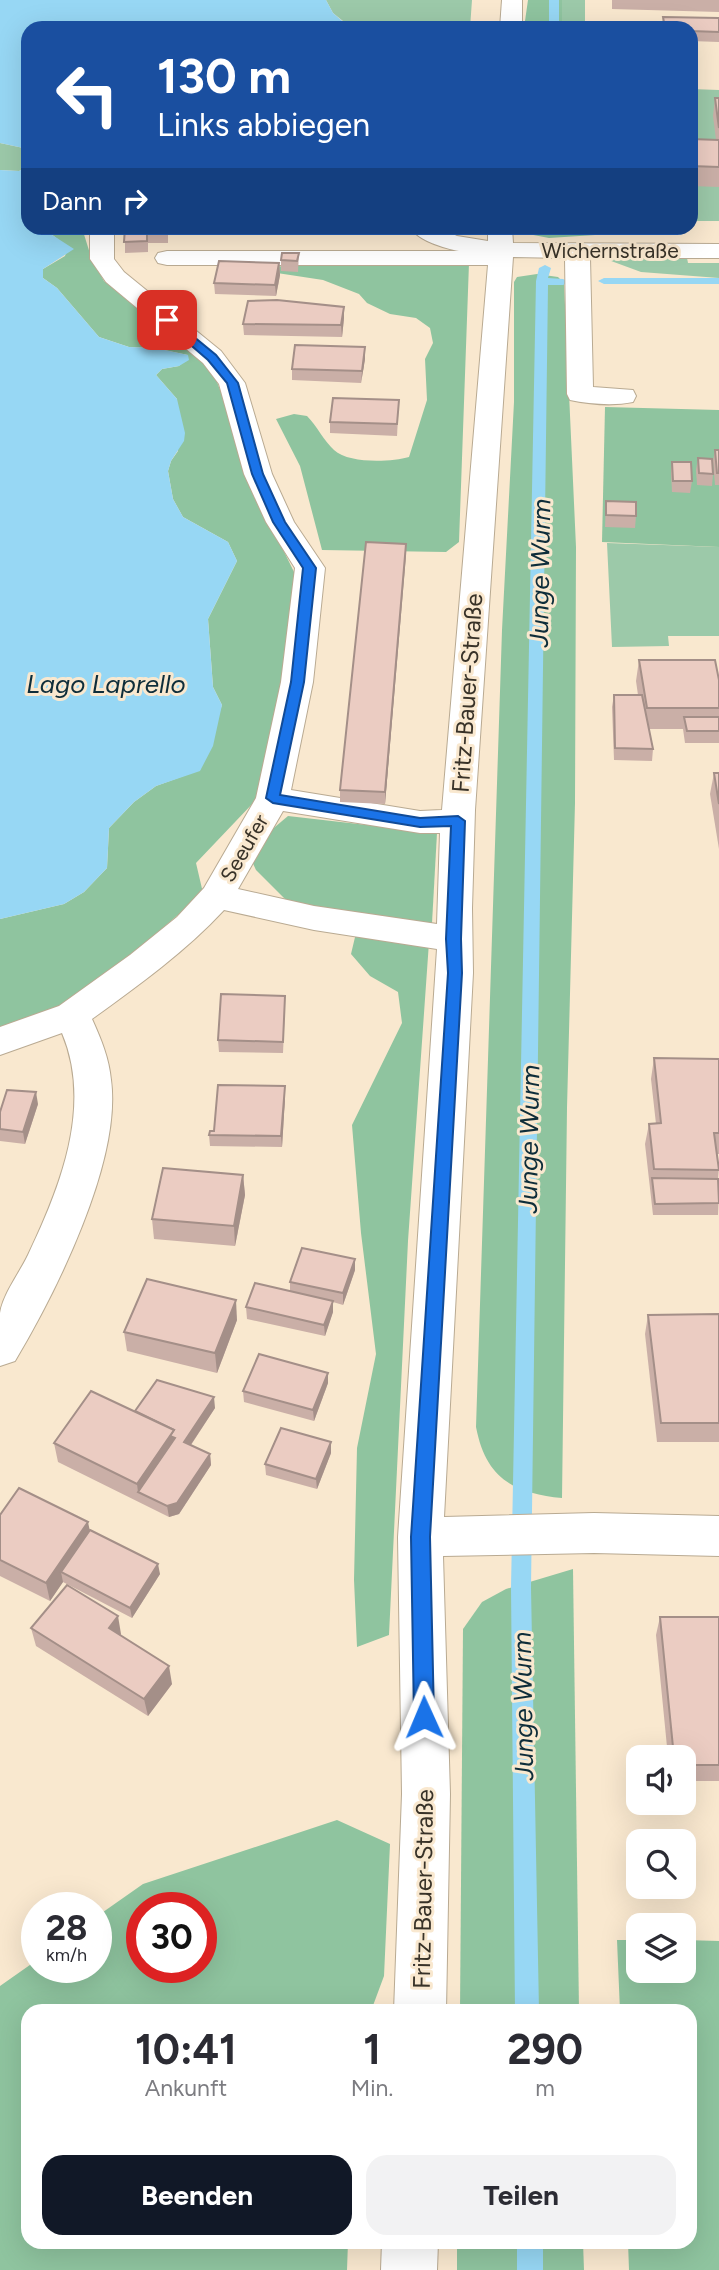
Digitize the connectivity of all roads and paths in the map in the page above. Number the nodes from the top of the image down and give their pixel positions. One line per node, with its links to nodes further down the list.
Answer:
1 (512, 0): 2 (street)
2 (511, 21)
3 (102, 235): 10 (street, Seeufer)
4 (437, 235): 5 (street)
5 (501, 245): 6 (street, Wichernstraße); 8 (street); 11 (street, Fritz-Bauer-Straße)
6 (577, 250): 7 (street, Wichernstraße); 9 (street)
7 (719, 251)
8 (167, 258)
9 (623, 396)
10 (273, 798): 11 (street); 12 (street, Seeufer)
11 (458, 821): 13 (street, Fritz-Bauer-Straße)
12 (217, 896): 13 (street); 14 (street, Seeufer)
13 (453, 939): 18 (street, Fritz-Bauer-Straße)
14 (72, 1015): 15 (street, Seeufer); 16 (street)
15 (0, 1041)
16 (0, 1349)
17 (719, 1536): 18 (street)
18 (420, 1537): 19 (street, Fritz-Bauer-Straße)
19 (419, 2004)
20 (410, 2249): 21 (street)
21 (409, 2270)

